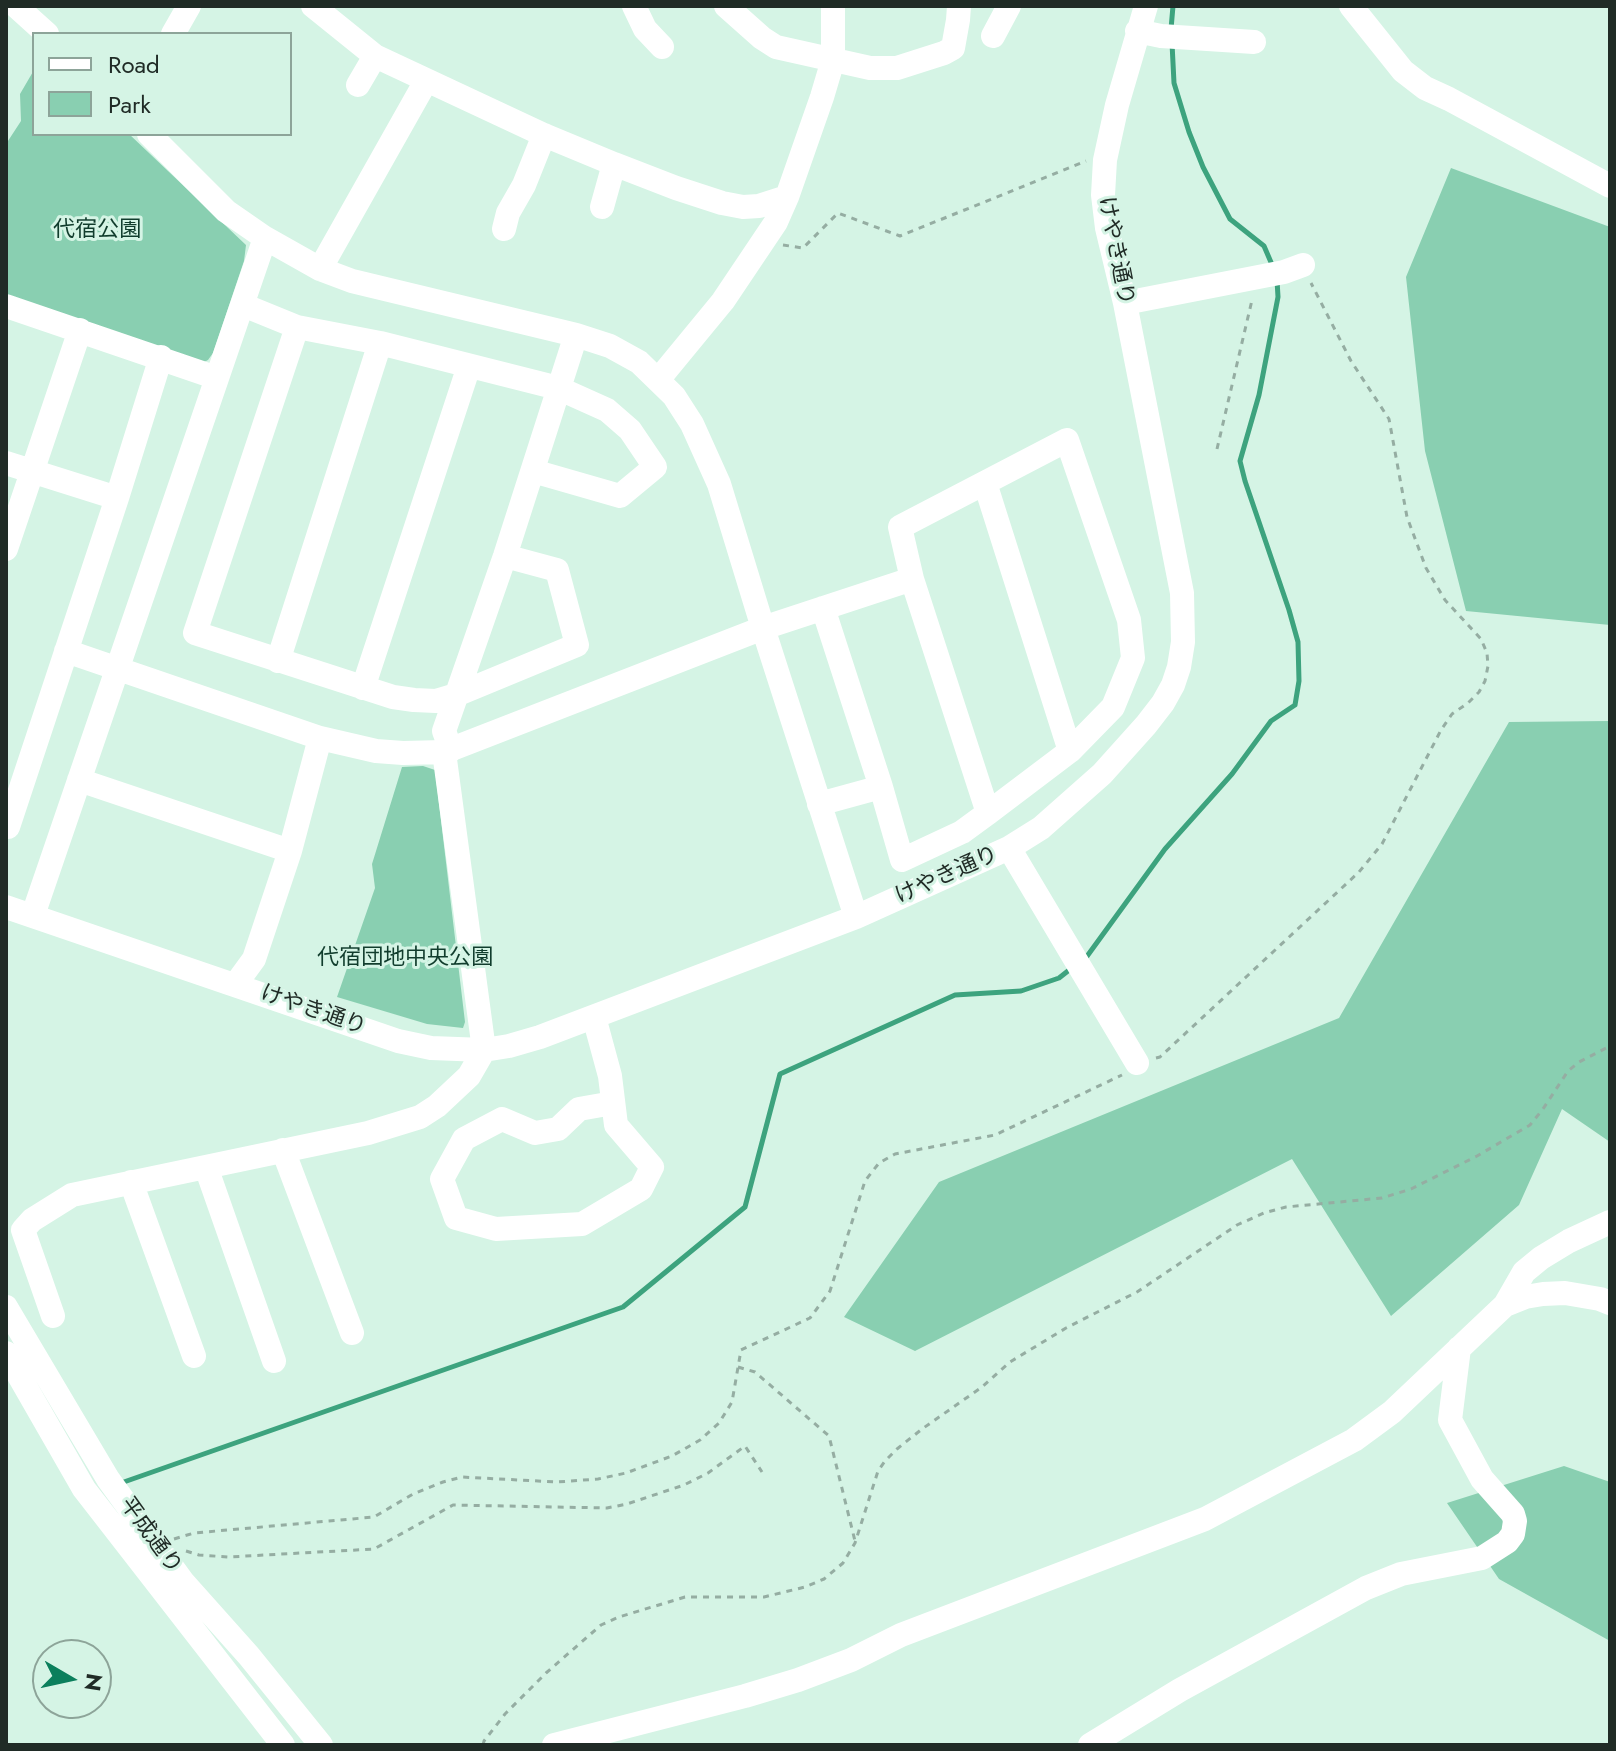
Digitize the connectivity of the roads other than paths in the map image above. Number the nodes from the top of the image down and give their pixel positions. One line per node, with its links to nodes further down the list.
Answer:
1 (16, 6): 12 (street)
2 (189, 6): 13 (street)
3 (313, 6): 17 (street)
4 (634, 6): 16 (street)
5 (726, 6): 18 (street)
6 (833, 6): 18 (street)
7 (959, 6): 18 (street)
8 (1009, 6): 14 (street)
9 (1146, 6): 11 (street, けやき通り)
10 (1353, 7): 24 (street)
11 (1137, 31): 15 (street); 31 (street, けやき通り)
12 (45, 32)
13 (174, 32)
14 (993, 36)
15 (1254, 42)
16 (662, 47)
17 (375, 56): 19 (street); 20 (street)
18 (833, 60): 25 (street)
19 (426, 81): 21 (street); 30 (street)
20 (358, 85)
21 (544, 135): 23 (street); 27 (street)
22 (162, 139): 28 (street)
23 (614, 164): 25 (street); 26 (street)
24 (1610, 186)
25 (787, 197): 41 (street)
26 (602, 207)
27 (504, 229)
28 (265, 238): 30 (street); 32 (street)
29 (1294, 268): 31 (street)
30 (320, 269): 36 (street)
31 (1125, 303): 66 (street, けやき通り)
32 (243, 305): 34 (street); 40 (street)
33 (6, 306): 35 (street)
34 (297, 327): 37 (street); 54 (street)
35 (80, 330): 38 (street); 45 (street)
36 (576, 335): 41 (street); 42 (street)
37 (380, 343): 39 (street); 54 (street)
38 (161, 357): 40 (street); 47 (street)
39 (469, 366): 42 (street); 56 (street)
40 (217, 378): 55 (street)
41 (658, 380): 52 (street)
42 (558, 388): 44 (street); 44 (street)
43 (6, 463): 45 (street)
44 (533, 471): 49 (street)
45 (32, 472): 47 (street); 48 (street)
46 (985, 483): 50 (street); 60 (street); 60 (street)
47 (117, 498): 53 (street)
48 (6, 549)
49 (505, 556): 57 (street); 57 (street)
50 (912, 579): 51 (street); 64 (street)
51 (823, 608): 52 (street); 62 (street)
52 (763, 628): 59 (street); 63 (street)
53 (66, 651): 55 (street); 65 (street)
54 (278, 661): 56 (street)
55 (117, 668): 58 (street); 61 (street)
56 (363, 688): 57 (street)
57 (456, 695): 59 (street)
58 (320, 738): 59 (street); 67 (street)
59 (448, 751): 73 (street)
60 (1070, 751): 64 (street)
61 (79, 780): 67 (street); 69 (street)
62 (881, 787): 63 (street); 64 (street)
63 (819, 804): 70 (street)
64 (988, 813)
65 (6, 827)
66 (1009, 848): 70 (street, けやき通り); 74 (street)
67 (290, 851): 71 (street)
68 (6, 907): 69 (street, けやき通り)
69 (33, 915): 71 (street, けやき通り)
70 (856, 917): 72 (street, けやき通り)
71 (235, 985): 73 (street, けやき通り)
72 (594, 1017): 73 (street, けやき通り); 75 (street)
73 (484, 1050): 76 (street)
74 (1137, 1063)
75 (613, 1103): 75 (street)
76 (283, 1150): 77 (street); 84 (street)
77 (206, 1167): 78 (street); 88 (street)
78 (131, 1182): 83 (street); 87 (street)
79 (1610, 1222): 81 (street)
80 (1610, 1303): 81 (street)
81 (1505, 1305): 85 (street)
82 (6, 1307): 92 (street, 平成通り)
83 (53, 1316)
84 (352, 1333)
85 (1459, 1348): 89 (street); 93 (street)
86 (6, 1353): 91 (street, 平成通り)
87 (194, 1356)
88 (274, 1361)
89 (648, 1734): 90 (street)
90 (564, 1744)
91 (283, 1745)
92 (321, 1745)
93 (1090, 1745)

